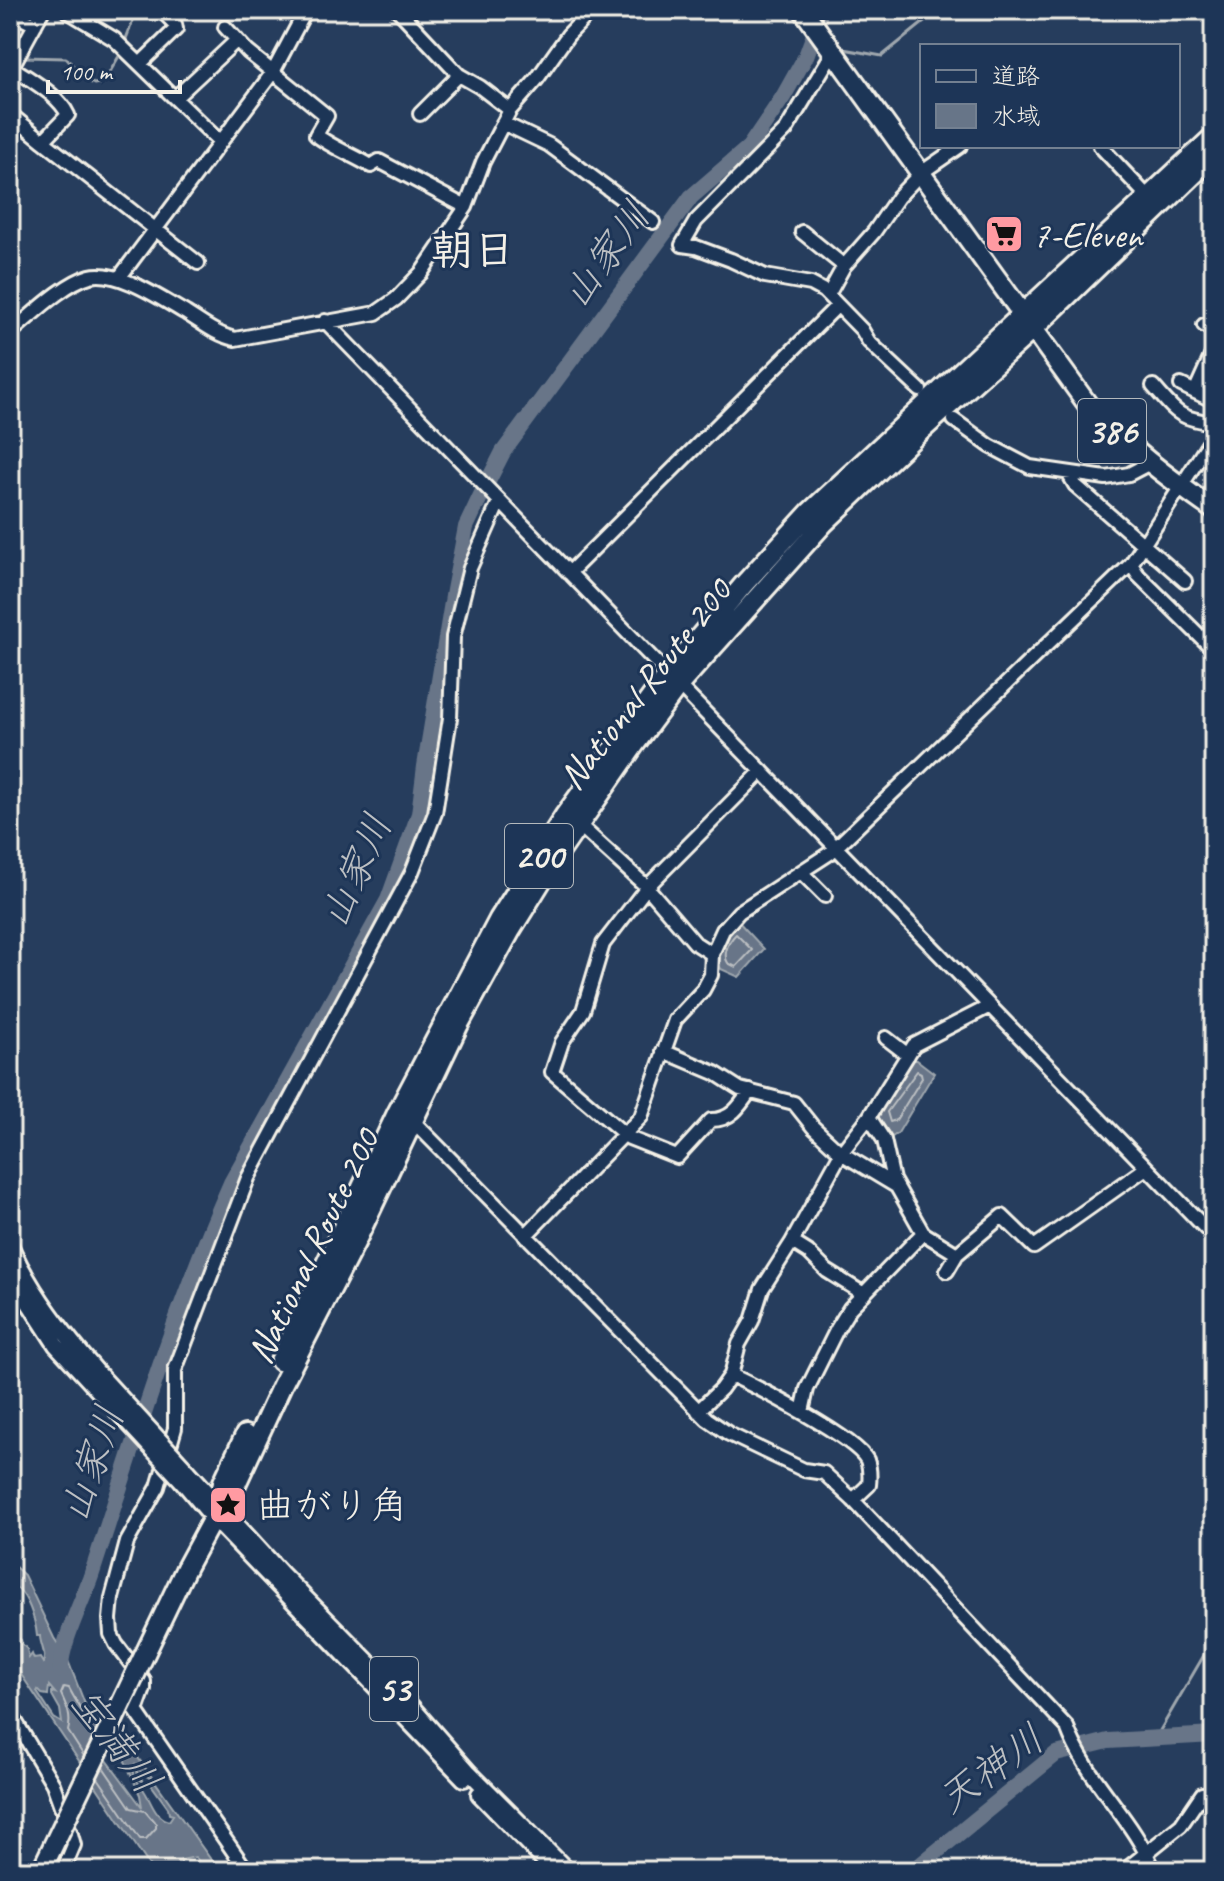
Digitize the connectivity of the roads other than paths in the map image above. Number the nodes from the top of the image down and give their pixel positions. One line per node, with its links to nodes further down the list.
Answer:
1 (43, 10): 9 (street)
2 (66, 10): 13 (street)
3 (161, 10): 13 (street)
4 (306, 10): 15 (street)
5 (398, 10): 16 (street)
6 (592, 10): 18 (street)
7 (10, 12): 9 (street)
8 (806, 14): 12 (highway)
9 (35, 25): 14 (street)
10 (225, 27): 11 (street)
11 (237, 40): 15 (street); 17 (street)
12 (833, 52): 28 (highway); 37 (street)
13 (140, 64): 17 (street)
14 (11, 69): 23 (street)
15 (273, 72): 24 (street); 30 (street)
16 (459, 75): 18 (street); 20 (street)
17 (175, 98): 24 (street)
18 (510, 110): 21 (street)
19 (10, 114): 23 (street)
20 (420, 114)
21 (503, 123): 30 (street); 31 (street)
22 (1214, 136): 29 (highway, 200)
23 (43, 141): 32 (street)
24 (220, 142): 32 (street)
25 (957, 148): 28 (street)
26 (1102, 148): 29 (street)
27 (1214, 155): 40 (highway, 200)
28 (921, 173): 35 (street); 40 (highway)
29 (1148, 197): 40 (highway, 200)
30 (466, 207): 39 (street)
31 (653, 222)
32 (154, 229): 34 (street); 36 (street)
33 (802, 232): 35 (street)
34 (198, 263)
35 (844, 266): 37 (street)
36 (119, 278): 39 (street); 41 (street)
37 (828, 295): 38 (street)
38 (836, 307): 45 (street); 58 (street)
39 (325, 321): 54 (street)
40 (1027, 322): 51 (highway, 386); 61 (highway, National Route 200 / 200)
41 (12, 328)
42 (1214, 350): 46 (street)
43 (1181, 385): 46 (street)
44 (1153, 386): 49 (street)
45 (920, 390)
46 (1195, 392): 47 (street)
47 (1214, 401)
48 (954, 420): 52 (street)
49 (1214, 423)
50 (1214, 435): 53 (street)
51 (1150, 463): 52 (street); 53 (highway, 386)
52 (1068, 473): 56 (street)
53 (1181, 487): 55 (highway, 386); 56 (street)
54 (499, 502): 58 (street); 100 (street)
55 (1214, 510)
56 (1145, 544): 57 (street); 59 (street)
57 (1131, 564): 60 (street); 64 (street)
58 (569, 573): 61 (street)
59 (1185, 581)
60 (1214, 650)
61 (674, 679): 62 (street); 63 (highway, National Route 200 / 200); 94 (highway, National Route 200 / 200)
62 (762, 771): 64 (street); 66 (street)
63 (578, 824): 66 (street); 75 (highway, National Route 200 / 200)
64 (836, 847): 65 (street); 69 (street)
65 (801, 872): 67 (street); 68 (street)
66 (647, 887): 68 (street); 76 (street)
67 (825, 896)
68 (712, 954): 71 (street)
69 (990, 1006): 72 (street); 78 (street)
70 (886, 1038): 72 (street)
71 (663, 1051): 73 (street); 76 (street)
72 (908, 1055): 74 (street)
73 (750, 1091): 76 (street); 77 (street)
74 (869, 1117): 77 (street); 79 (street)
75 (412, 1120): 81 (street); 94 (highway, National Route 200 / 200)
76 (624, 1135): 81 (street)
77 (841, 1153): 79 (street); 83 (street)
78 (1146, 1168): 82 (street); 85 (street)
79 (896, 1186): 80 (street)
80 (923, 1233): 85 (street); 88 (street)
81 (525, 1236): 91 (street)
82 (1214, 1237)
83 (792, 1242): 88 (street); 89 (street)
84 (10, 1245): 90 (main road, 53)
85 (957, 1254): 86 (street)
86 (947, 1271)
87 (10, 1274): 90 (main road, 53)
88 (864, 1294): 92 (street)
89 (731, 1375): 91 (street); 92 (street)
90 (95, 1378): 94 (main road, 53, bridge)
91 (698, 1411): 93 (street)
92 (802, 1412): 93 (street)
93 (853, 1500): 97 (street)
94 (216, 1512): 98 (highway, National Route 200 / 200, bridge); 101 (main road, 53); 102 (main road, 53)
95 (10, 1712): 99 (street)
96 (1214, 1793): 97 (street)
97 (1147, 1853): 103 (street); 104 (street)
98 (41, 1871)
99 (63, 1871)
100 (247, 1871)
101 (554, 1871)
102 (568, 1871)
103 (1124, 1871)
104 (1154, 1871)

